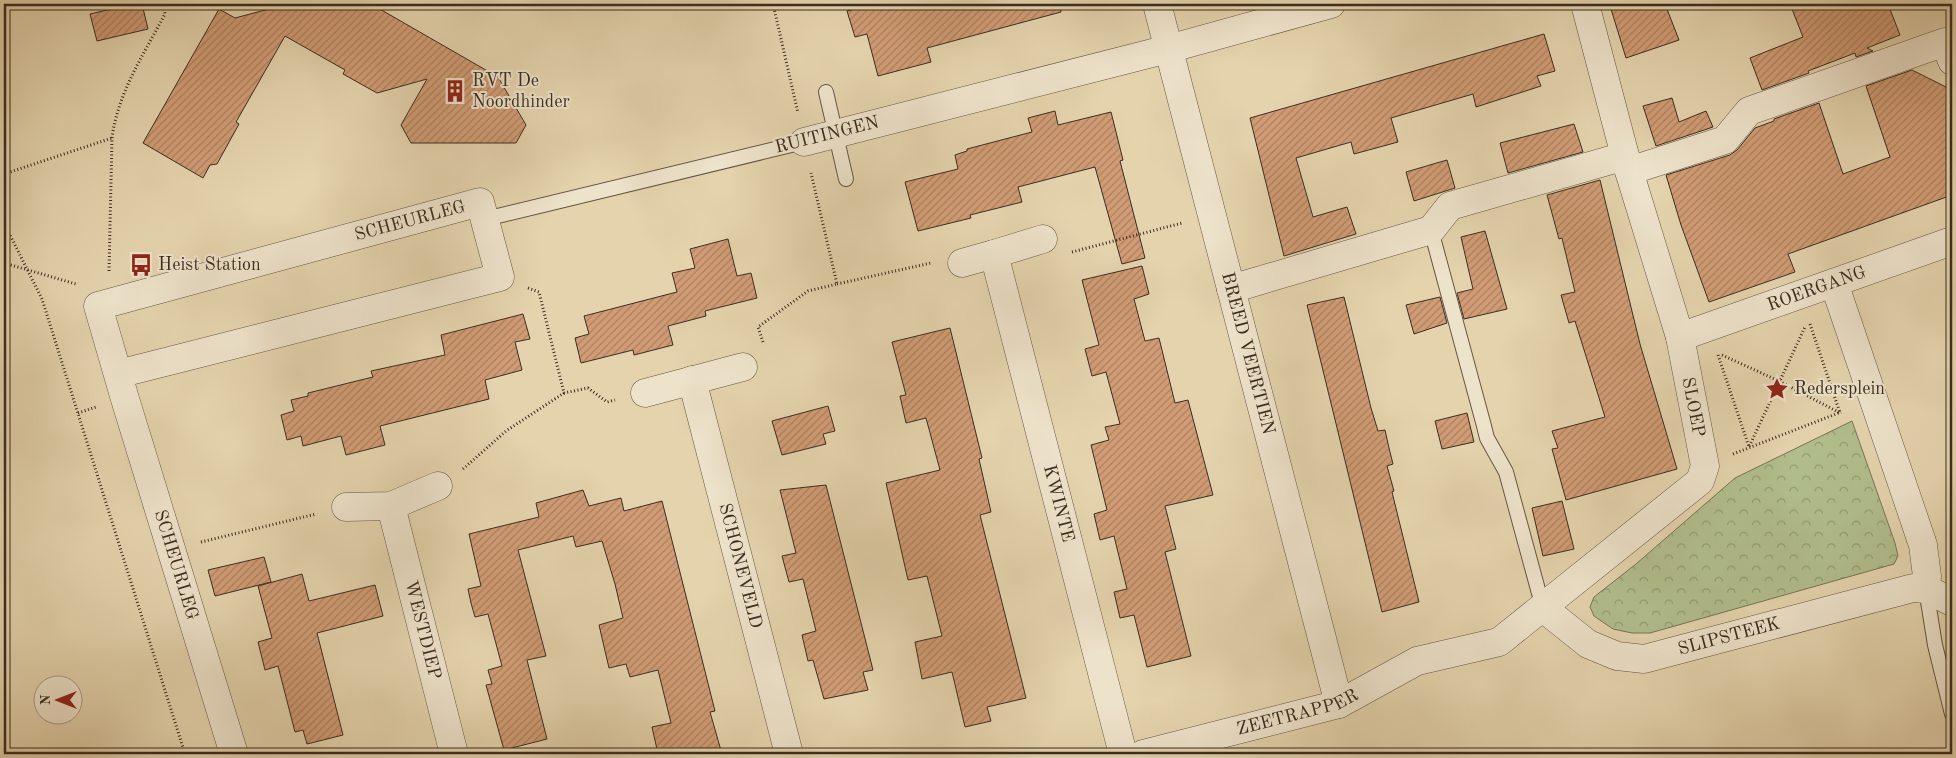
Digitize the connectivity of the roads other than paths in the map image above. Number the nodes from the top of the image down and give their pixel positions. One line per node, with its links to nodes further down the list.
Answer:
1 (1157, 4): 5 (street, BREED VEERTIEN)
2 (1331, 4): 5 (street, RUITINGEN)
3 (1585, 4): 9 (street, SLOEP)
4 (1950, 47): 9 (street)
5 (1168, 49): 8 (street, RUITINGEN); 18 (street, BREED VEERTIEN)
6 (826, 92): 8 (lane)
7 (802, 130): 8 (street, RUITINGEN); 11 (lane, RUITINGEN)
8 (836, 134): 10 (lane)
9 (1627, 163): 12 (street); 19 (street, SLOEP)
10 (846, 179)
11 (485, 219): 21 (street, SCHEURLEG); 21 (street, SCHEURLEG)
12 (1431, 230): 18 (street); 29 (lane)
13 (1043, 240): 15 (street)
14 (1952, 241): 17 (street, ROERGANG)
15 (994, 254): 16 (street); 35 (street, KWINTE)
16 (962, 264)
17 (1834, 283): 19 (street, ROERGANG); 27 (street)
18 (1231, 289): 30 (street, BREED VEERTIEN)
19 (1680, 337): 29 (street, SLOEP)
20 (743, 367): 22 (street)
21 (118, 374): 32 (street, SCHEURLEG)
22 (692, 380): 23 (street); 34 (street, SCHONEVELD)
23 (645, 393)
24 (438, 486): 25 (street)
25 (391, 506): 26 (street); 33 (street, WESTDIEP)
26 (346, 507)
27 (1926, 589): 28 (street); 29 (street, SLIPSTEEK); 31 (lane)
28 (1952, 602)
29 (1543, 608): 30 (street, ZEETRAPPER)
30 (1338, 704): 36 (street, ZEETRAPPER)
31 (1952, 714)
32 (234, 754)
33 (454, 754)
34 (789, 754)
35 (1123, 754)
36 (1143, 754)

